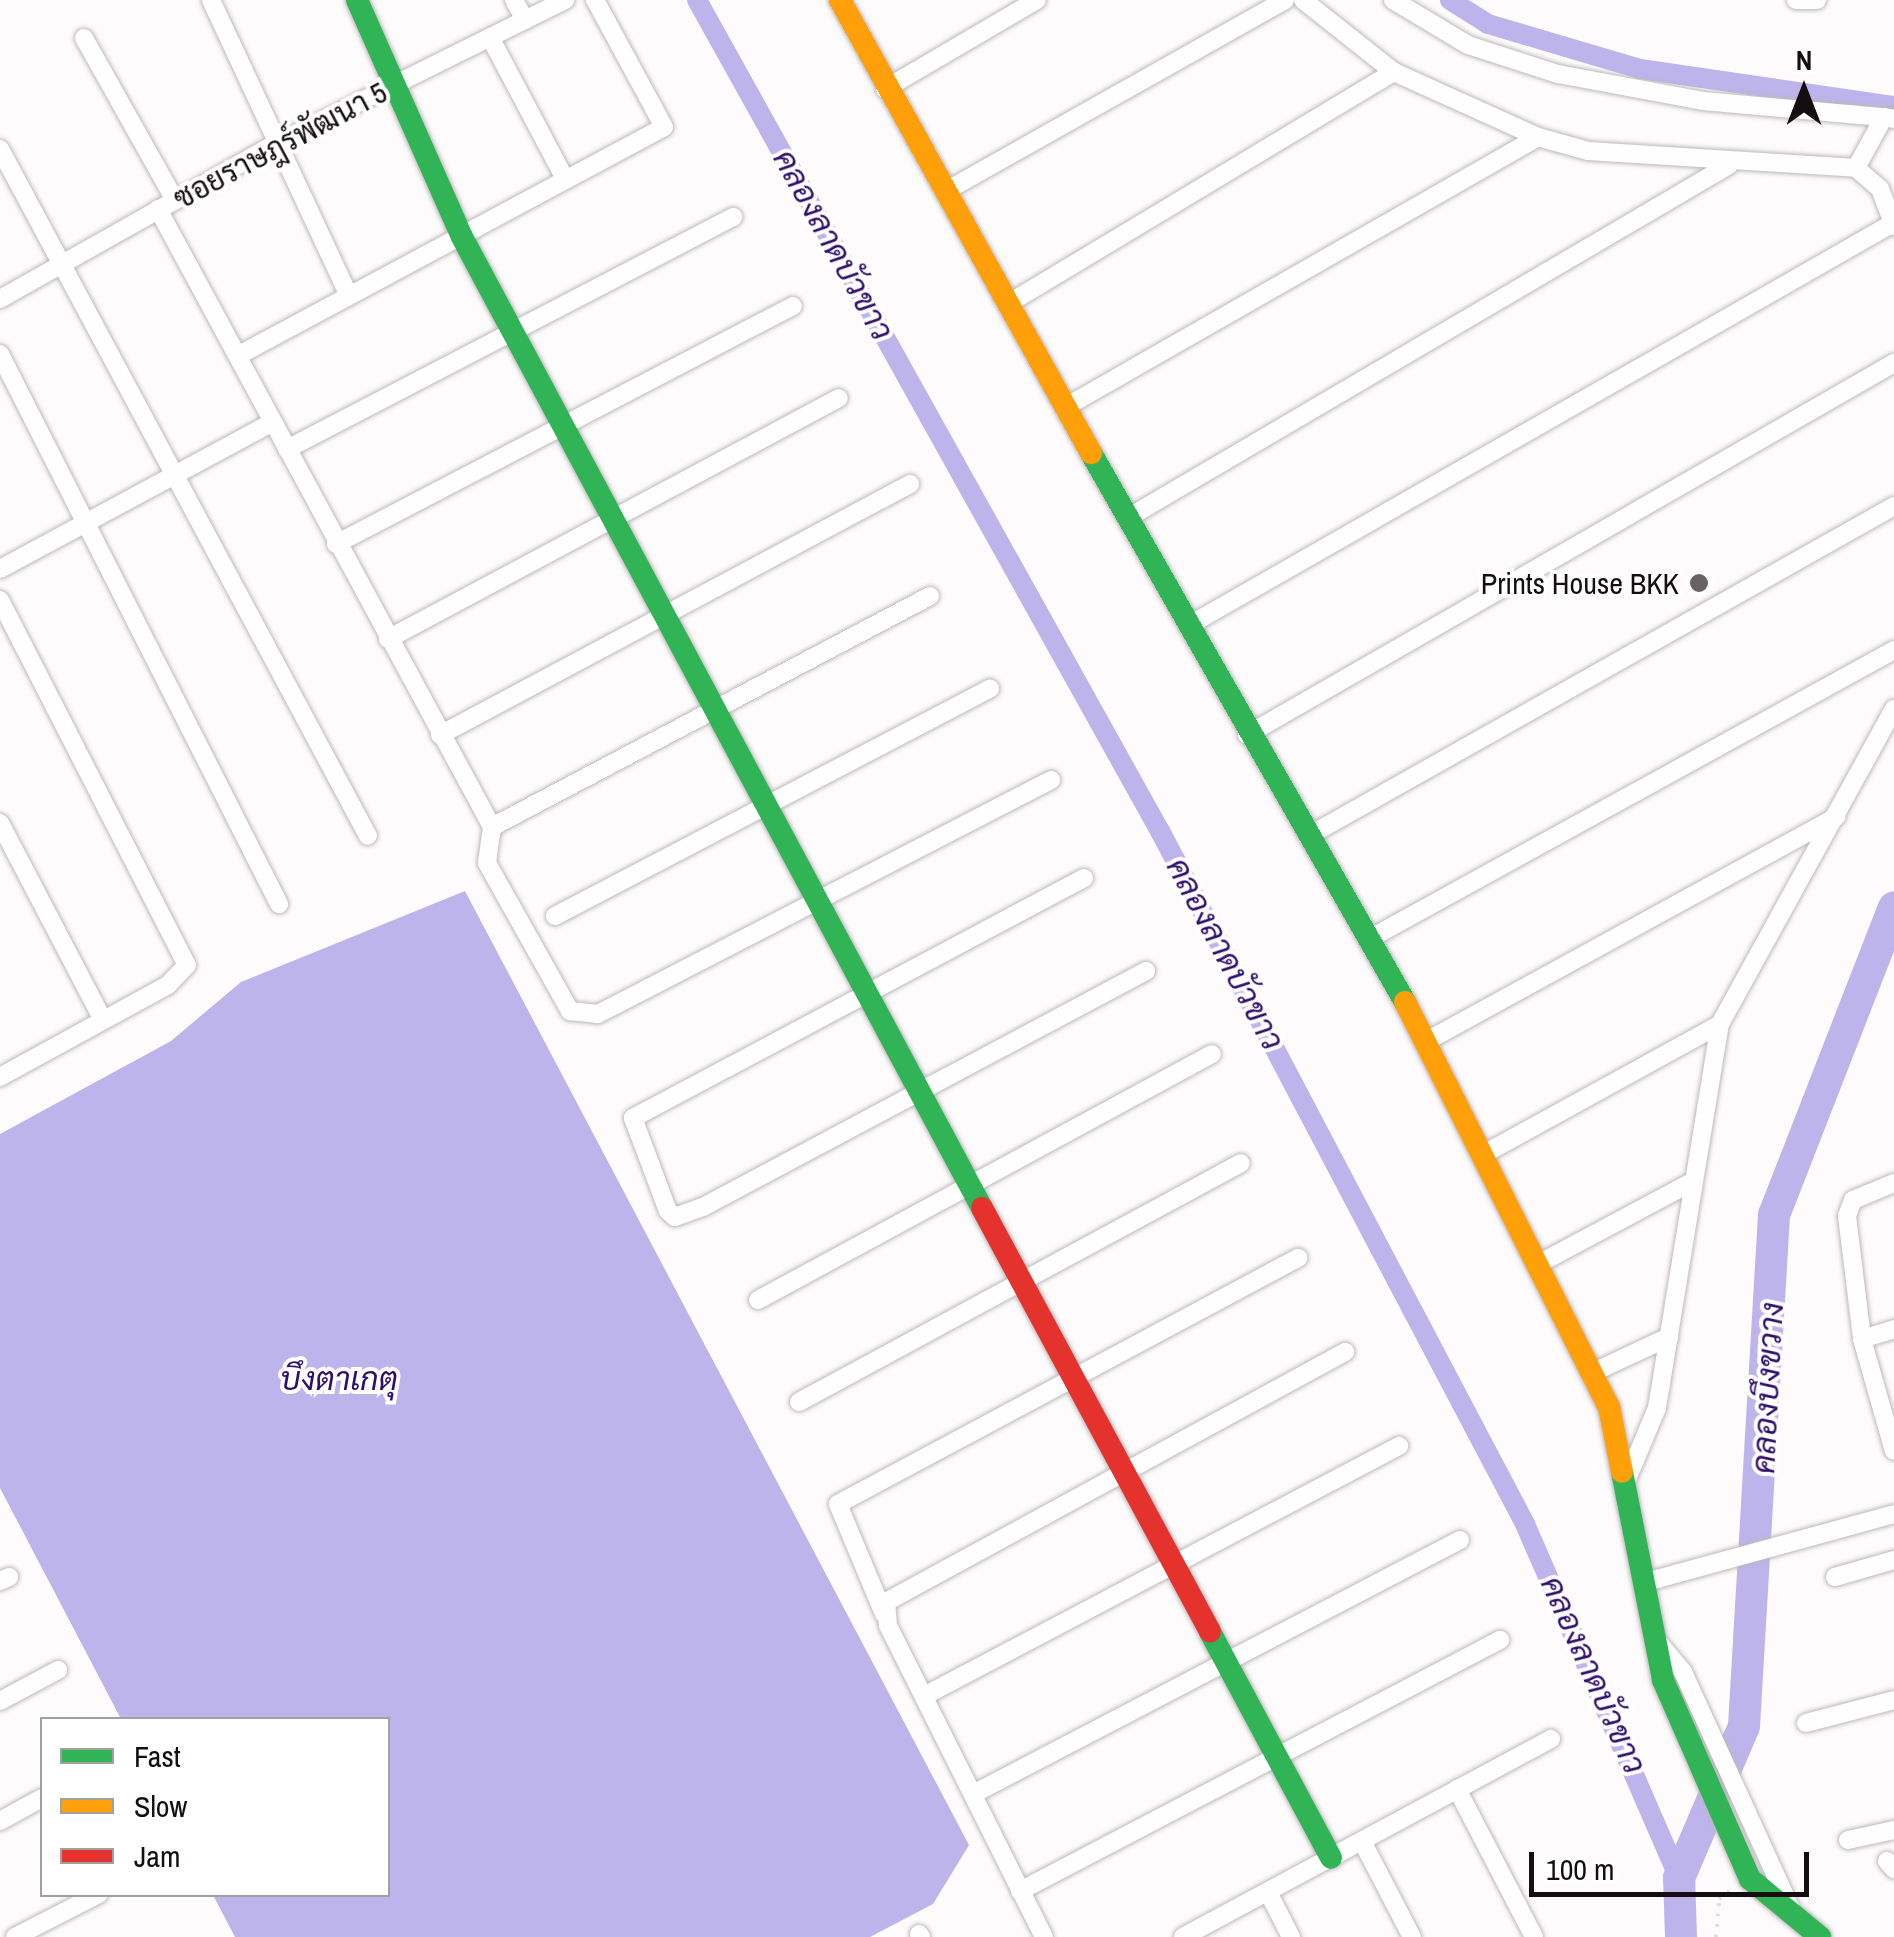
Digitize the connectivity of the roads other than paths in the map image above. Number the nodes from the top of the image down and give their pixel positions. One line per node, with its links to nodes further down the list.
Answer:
1 (212, 0): 21 (street)
2 (357, 0): 17 (street)
3 (514, 0): 13 (street)
4 (565, 0): 13 (street, ซอยราษฎร์พัฒนา 5)
5 (595, 0): 25 (street)
6 (840, 0): 18 (street)
7 (1036, 0): 18 (street)
8 (1285, 0): 26 (street)
9 (1303, 0): 16 (street)
10 (1392, 0): 19 (street)
11 (1796, 0): 12 (street)
12 (1817, 0)
13 (526, 20): 15 (street, ซอยราษฎร์พัฒนา 5)
14 (84, 38): 27 (street)
15 (490, 39): 17 (street, ซอยราษฎร์พัฒนา 5); 25 (street)
16 (1394, 72): 20 (street); 35 (street)
17 (391, 86): 21 (street, ซอยราษฎร์พัฒนา 5); 31 (street)
18 (885, 89): 26 (street)
19 (1889, 118): 24 (street)
20 (1538, 137): 23 (street); 42 (street)
21 (275, 144): 27 (street, ซอยราษฎร์พัฒนา 5); 33 (street)
22 (0, 149): 32 (street)
23 (1729, 164): 24 (street); 49 (street)
24 (1856, 168): 30 (street)
25 (564, 177): 31 (street)
26 (946, 191): 35 (street)
27 (176, 200): 28 (street, ซอยราษฎร์พัฒนา 5)
28 (158, 209): 32 (street, ซอยราษฎร์พัฒนา 5); 39 (street)
29 (733, 217): 37 (street)
30 (1893, 224): 57 (street)
31 (462, 237): 33 (street); 37 (street)
32 (67, 261): 34 (street, ซอยราษฎร์พัฒนา 5); 46 (street)
33 (348, 294): 39 (street)
34 (0, 298)
35 (1012, 302): 42 (street)
36 (793, 306): 44 (street)
37 (512, 327): 44 (street); 45 (street)
38 (0, 354): 50 (street)
39 (239, 355): 43 (street)
40 (1894, 363): 63 (street)
41 (839, 398): 51 (street)
42 (1069, 404): 49 (street)
43 (273, 422): 45 (street); 46 (street)
44 (565, 428): 51 (street); 52 (street)
45 (286, 448): 52 (street)
46 (178, 472): 50 (street); 71 (street)
47 (910, 484): 56 (street)
48 (1894, 506): 70 (street)
49 (1132, 516): 57 (street)
50 (86, 521): 53 (street); 74 (street)
51 (618, 521): 56 (street); 58 (street)
52 (336, 544): 58 (street)
53 (0, 569)
54 (930, 596): 62 (street)
55 (0, 600): 79 (street)
56 (666, 613): 62 (street); 64 (street)
57 (1193, 624): 63 (street)
58 (388, 639): 64 (street)
59 (1894, 650): 76 (street)
60 (990, 690): 66 (street)
61 (1894, 708): 67 (street)
62 (718, 714): 66 (street); 69 (street)
63 (1247, 735): 70 (street)
64 (440, 736): 69 (street)
65 (1050, 780): 73 (street)
66 (768, 803): 73 (street); 75 (street)
67 (1836, 817): 80 (street); 81 (street)
68 (0, 823): 79 (street)
69 (492, 827): 73 (street)
70 (1312, 834): 76 (street)
71 (368, 836)
72 (1084, 878): 78 (street)
73 (818, 898): 78 (street)
74 (279, 904)
75 (555, 916)
76 (1371, 938): 81 (street)
77 (1146, 971): 84 (street)
78 (867, 994): 84 (street); 84 (street)
79 (102, 1018): 83 (street)
80 (1720, 1024): 85 (street); 87 (street)
81 (1425, 1042): 85 (street)
82 (1212, 1054): 89 (street)
83 (1, 1073)
84 (917, 1090): 89 (street)
85 (1484, 1154): 91 (street)
86 (1240, 1163): 92 (street)
87 (1694, 1181): 91 (street); 95 (street)
88 (1894, 1184): 96 (street)
89 (967, 1186): 92 (street); 93 (street)
90 (1298, 1258): 99 (street)
91 (1542, 1262): 98 (street)
92 (1021, 1282): 99 (street); 100 (street)
93 (758, 1300)
94 (1894, 1329): 96 (street)
95 (1669, 1338): 98 (street); 104 (street)
96 (1862, 1339): 102 (street)
97 (1345, 1352): 103 (street)
98 (1596, 1371): 104 (street)
99 (1073, 1375): 103 (street); 111 (street)
100 (799, 1402)
101 (1399, 1446): 108 (street)
102 (1894, 1451)
103 (1122, 1469): 108 (street); 111 (street)
104 (1628, 1477): 110 (street)
105 (1894, 1514): 110 (street)
106 (1460, 1540): 113 (street)
107 (1894, 1560): 109 (street)
108 (1174, 1564): 113 (street); 115 (street)
109 (1835, 1576)
110 (1646, 1582): 138 (street)
111 (884, 1614): 115 (street)
112 (1500, 1640): 120 (street)
113 (1225, 1660): 120 (street); 122 (street)
114 (58, 1670): 116 (street)
115 (924, 1696): 122 (street)
116 (0, 1700)
117 (1894, 1700): 118 (street)
118 (1806, 1723)
119 (1550, 1739): 121 (street)
120 (1275, 1758): 128 (street); 129 (street)
121 (1456, 1789): 127 (street); 137 (street)
122 (975, 1793): 129 (street)
123 (40, 1799): 124 (street)
124 (0, 1820)
125 (1894, 1830): 126 (street)
126 (1848, 1840)
127 (1362, 1841): 128 (street); 136 (street)
128 (1331, 1858): 130 (street)
129 (1020, 1891): 133 (street)
130 (1268, 1892): 134 (street); 135 (street)
131 (93, 1897): 132 (street)
132 (15, 1937)
133 (1044, 1937)
134 (1183, 1937)
135 (1291, 1937)
136 (1412, 1937)
137 (1534, 1937)
138 (1820, 1937)

